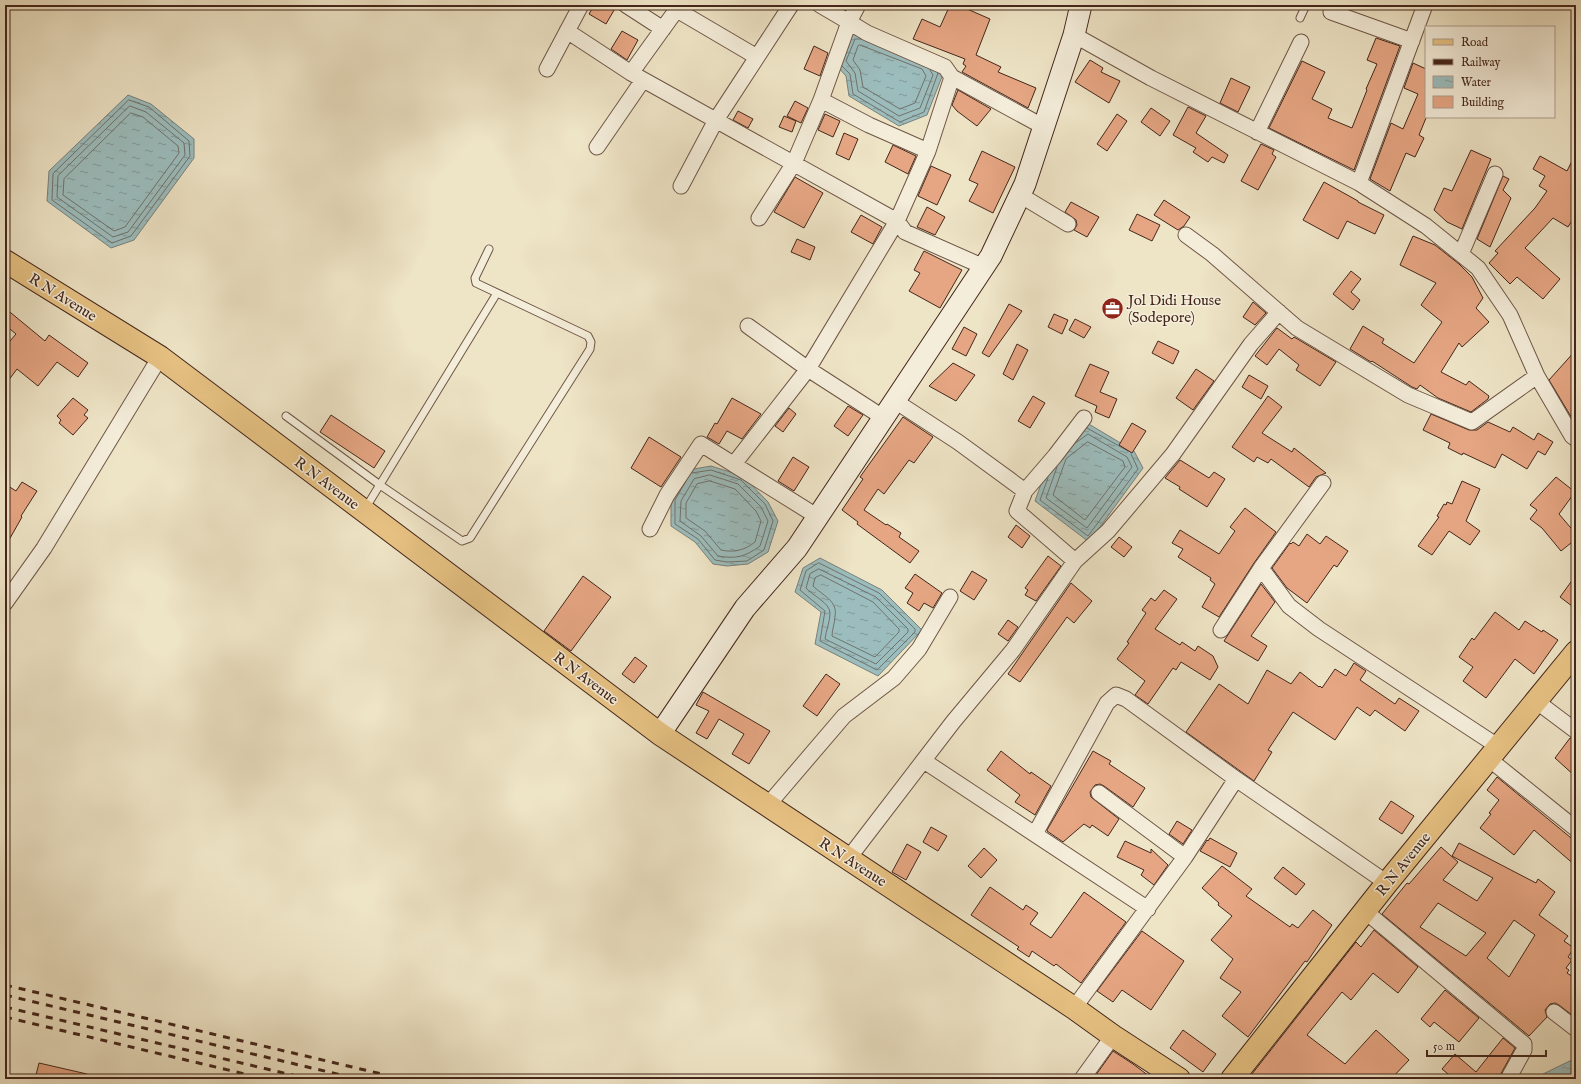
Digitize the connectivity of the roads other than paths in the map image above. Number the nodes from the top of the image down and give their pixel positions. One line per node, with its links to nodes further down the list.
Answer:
1 (581, 5): 14 (street)
2 (626, 5): 13 (street)
3 (791, 5): 18 (street)
4 (820, 5): 12 (street)
5 (858, 5): 12 (street)
6 (1081, 5): 15 (street)
7 (1306, 5): 11 (lane)
8 (1425, 5): 16 (street)
9 (679, 8): 13 (street); 18 (street)
10 (1331, 12): 16 (street)
11 (1300, 18)
12 (849, 22): 21 (street); 22 (street)
13 (662, 29): 20 (street)
14 (566, 31): 19 (street); 20 (street)
15 (1074, 36): 24 (street); 25 (street)
16 (1412, 41): 30 (street)
17 (1301, 42): 25 (street)
18 (757, 57): 23 (street)
19 (547, 69)
20 (637, 77): 23 (street); 26 (street)
21 (952, 78): 24 (street); 27 (street)
22 (821, 100): 27 (street); 28 (street)
23 (716, 120): 28 (street); 31 (street)
24 (1044, 127): 32 (street)
25 (1257, 132): 30 (street)
26 (597, 147)
27 (928, 151): 34 (street)
28 (794, 164): 33 (street); 34 (street)
29 (1495, 174): 38 (street)
30 (1359, 183): 38 (street)
31 (682, 186)
32 (1020, 196): 35 (street); 40 (street)
33 (759, 218)
34 (897, 221): 40 (street); 45 (street)
35 (1068, 224)
36 (1186, 234): 42 (street)
37 (489, 248): 41 (lane)
38 (1461, 254): 46 (street)
39 (7, 265): 44 (main road, R N Avenue)
40 (984, 267): 47 (street)
41 (497, 293): 53 (lane); 53 (lane)
42 (1280, 312): 46 (street); 58 (street)
43 (748, 326): 45 (street)
44 (160, 357): 55 (main road, R N Avenue); 61 (street)
45 (808, 369): 47 (street); 51 (street)
46 (1537, 376): 50 (street)
47 (889, 409): 54 (street); 56 (street)
48 (286, 416): 53 (lane)
49 (1084, 418): 54 (street)
50 (1576, 439)
51 (734, 464): 56 (street); 57 (street)
52 (1323, 483): 59 (street)
53 (380, 485): 55 (lane)
54 (1025, 491): 58 (street)
55 (364, 511): 66 (main road, R N Avenue)
56 (818, 518): 66 (street)
57 (650, 529)
58 (1075, 561): 68 (street)
59 (1261, 568): 62 (street); 67 (street)
60 (950, 597): 71 (street)
61 (5, 603)
62 (1221, 630)
63 (1576, 652): 64 (main road, R N Avenue)
64 (1536, 701): 65 (street); 67 (main road, R N Avenue)
65 (1576, 731)
66 (660, 734): 71 (main road, R N Avenue)
67 (1494, 753): 72 (street); 76 (main road, R N Avenue)
68 (924, 761): 73 (street); 75 (street)
69 (1236, 779): 73 (street); 74 (street); 76 (street)
70 (1099, 793): 74 (street)
71 (767, 806): 75 (main road, R N Avenue)
72 (1576, 829)
73 (1035, 834): 77 (street)
74 (1185, 858): 77 (street)
75 (848, 860): 79 (main road, R N Avenue)
76 (1387, 883): 78 (main road, R N Avenue)
77 (1148, 909): 79 (street)
78 (1365, 911): 85 (main road, R N Avenue); 86 (street)
79 (1074, 1008): 82 (main road, R N Avenue)
80 (1554, 1012): 81 (street)
81 (1576, 1029)
82 (1113, 1036): 83 (street); 84 (main road, R N Avenue)
83 (1082, 1079)
84 (1179, 1079)
85 (1232, 1079)
86 (1508, 1079)

